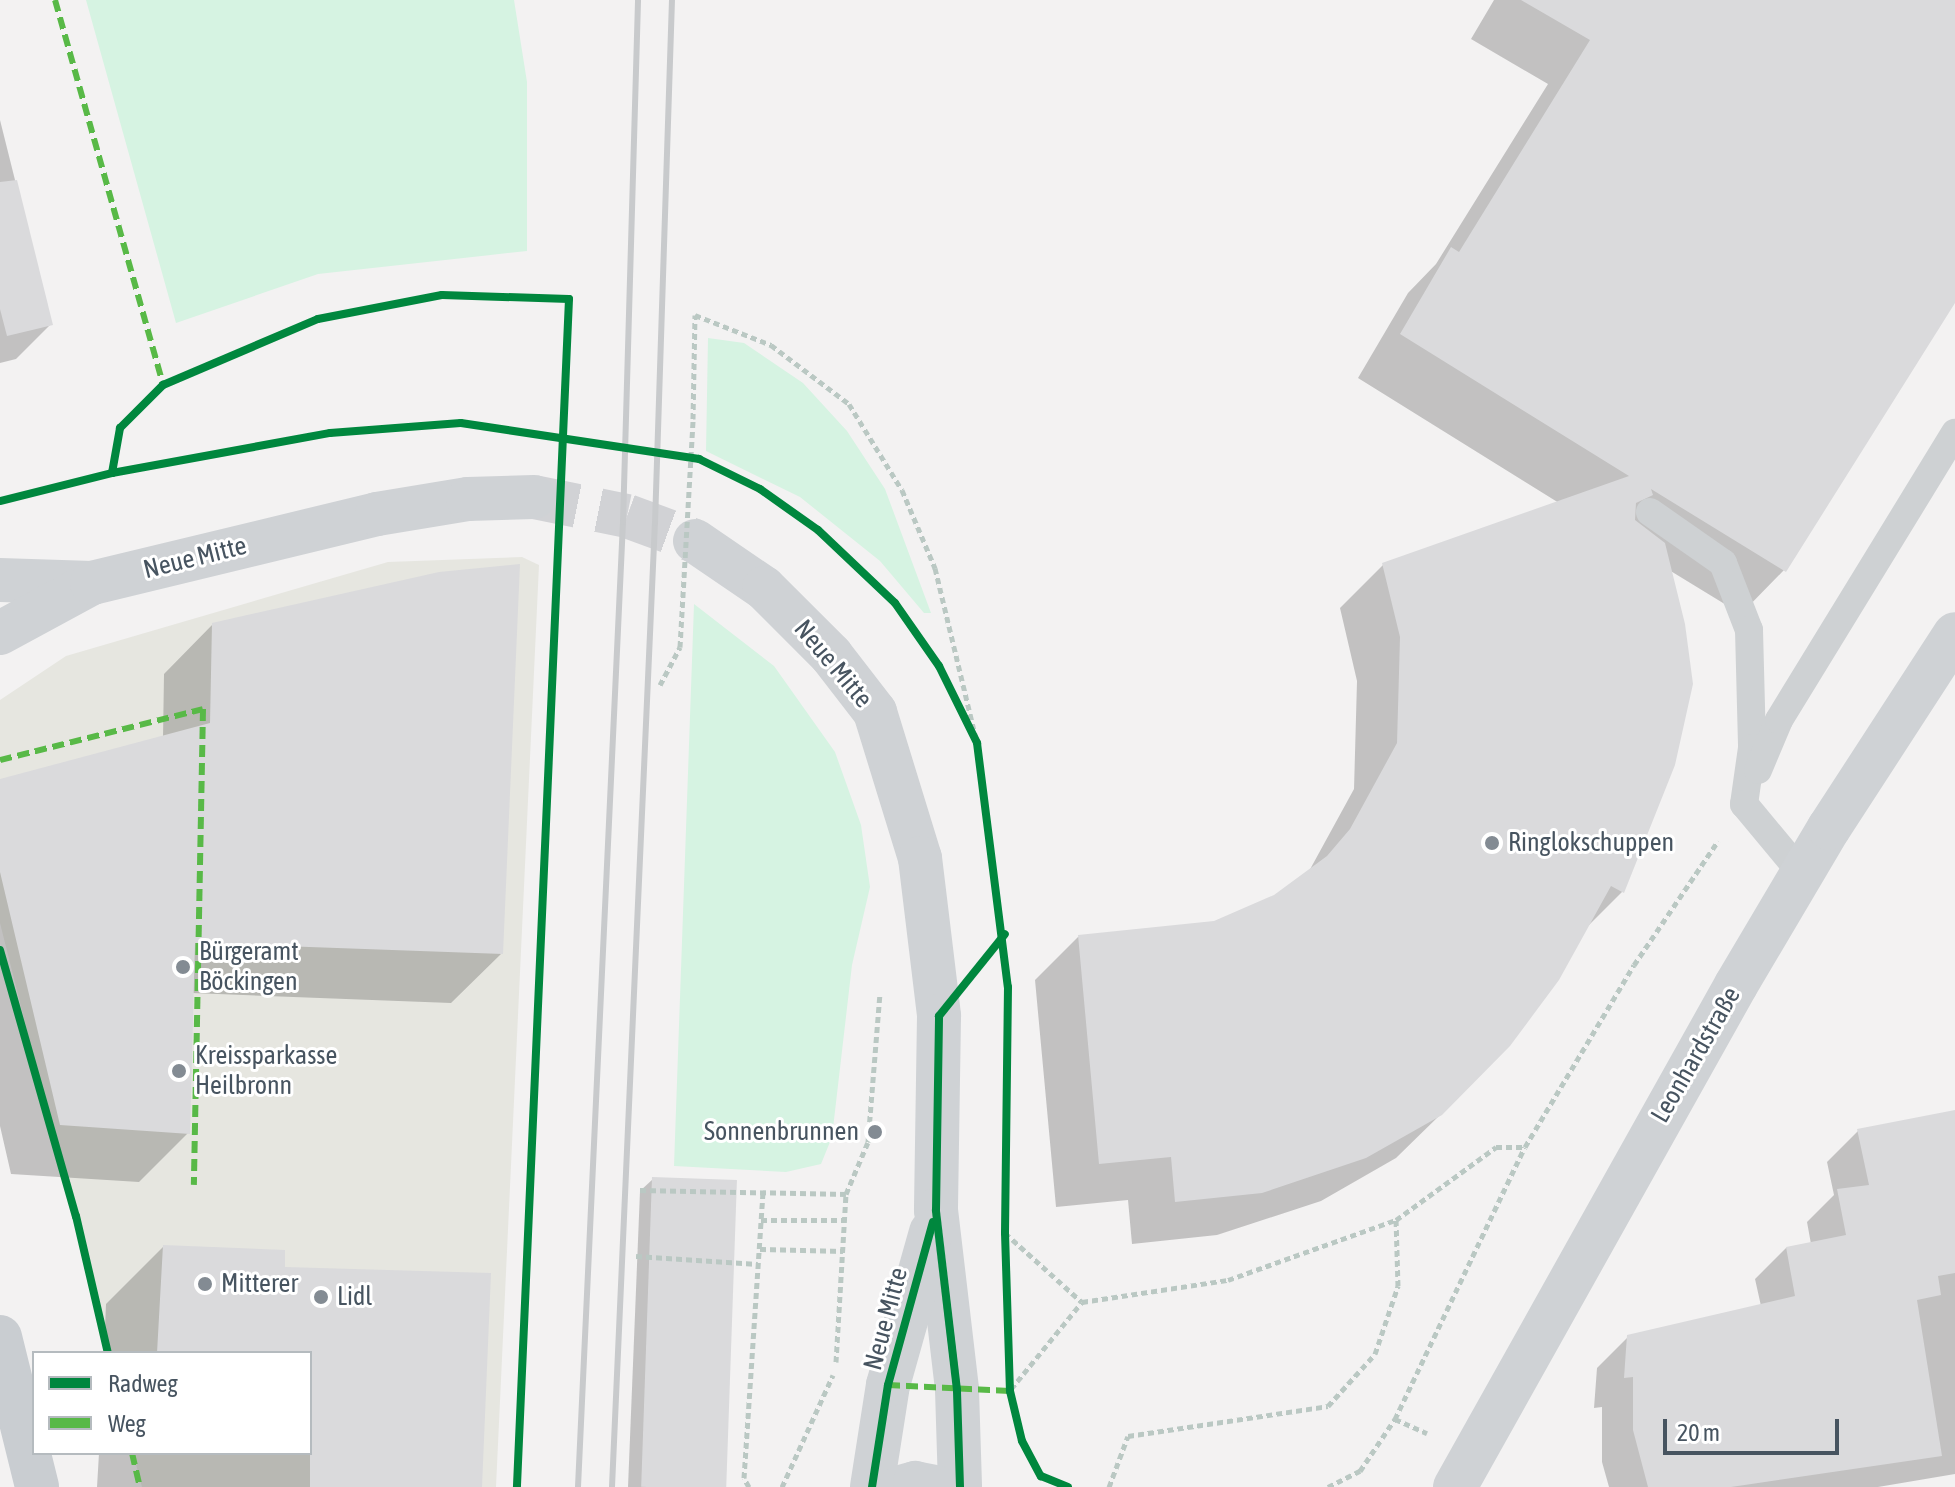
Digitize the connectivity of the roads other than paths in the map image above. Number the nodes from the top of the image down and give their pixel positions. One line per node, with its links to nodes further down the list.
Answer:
1 (1955, 433): 9 (lane)
2 (534, 497): 6 (street, Neue Mitte)
3 (1650, 512): 9 (lane)
4 (695, 541): 11 (street, Neue Mitte)
5 (0, 580): 6 (street, Neue Mitte)
6 (92, 583): 7 (street, Neue Mitte)
7 (0, 633)
8 (1955, 634): 10 (street, Leonhardstraße)
9 (1744, 804): 10 (lane)
10 (1803, 875): 19 (street, Leonhardstraße)
11 (936, 1210): 15 (street, Neue Mitte); 18 (street, Neue Mitte)
12 (0, 1337): 13 (main road)
13 (11, 1424): 14 (main road)
14 (37, 1487)
15 (872, 1487)
16 (901, 1487): 17 (street)
17 (936, 1487)
18 (960, 1487)
19 (1455, 1487)

